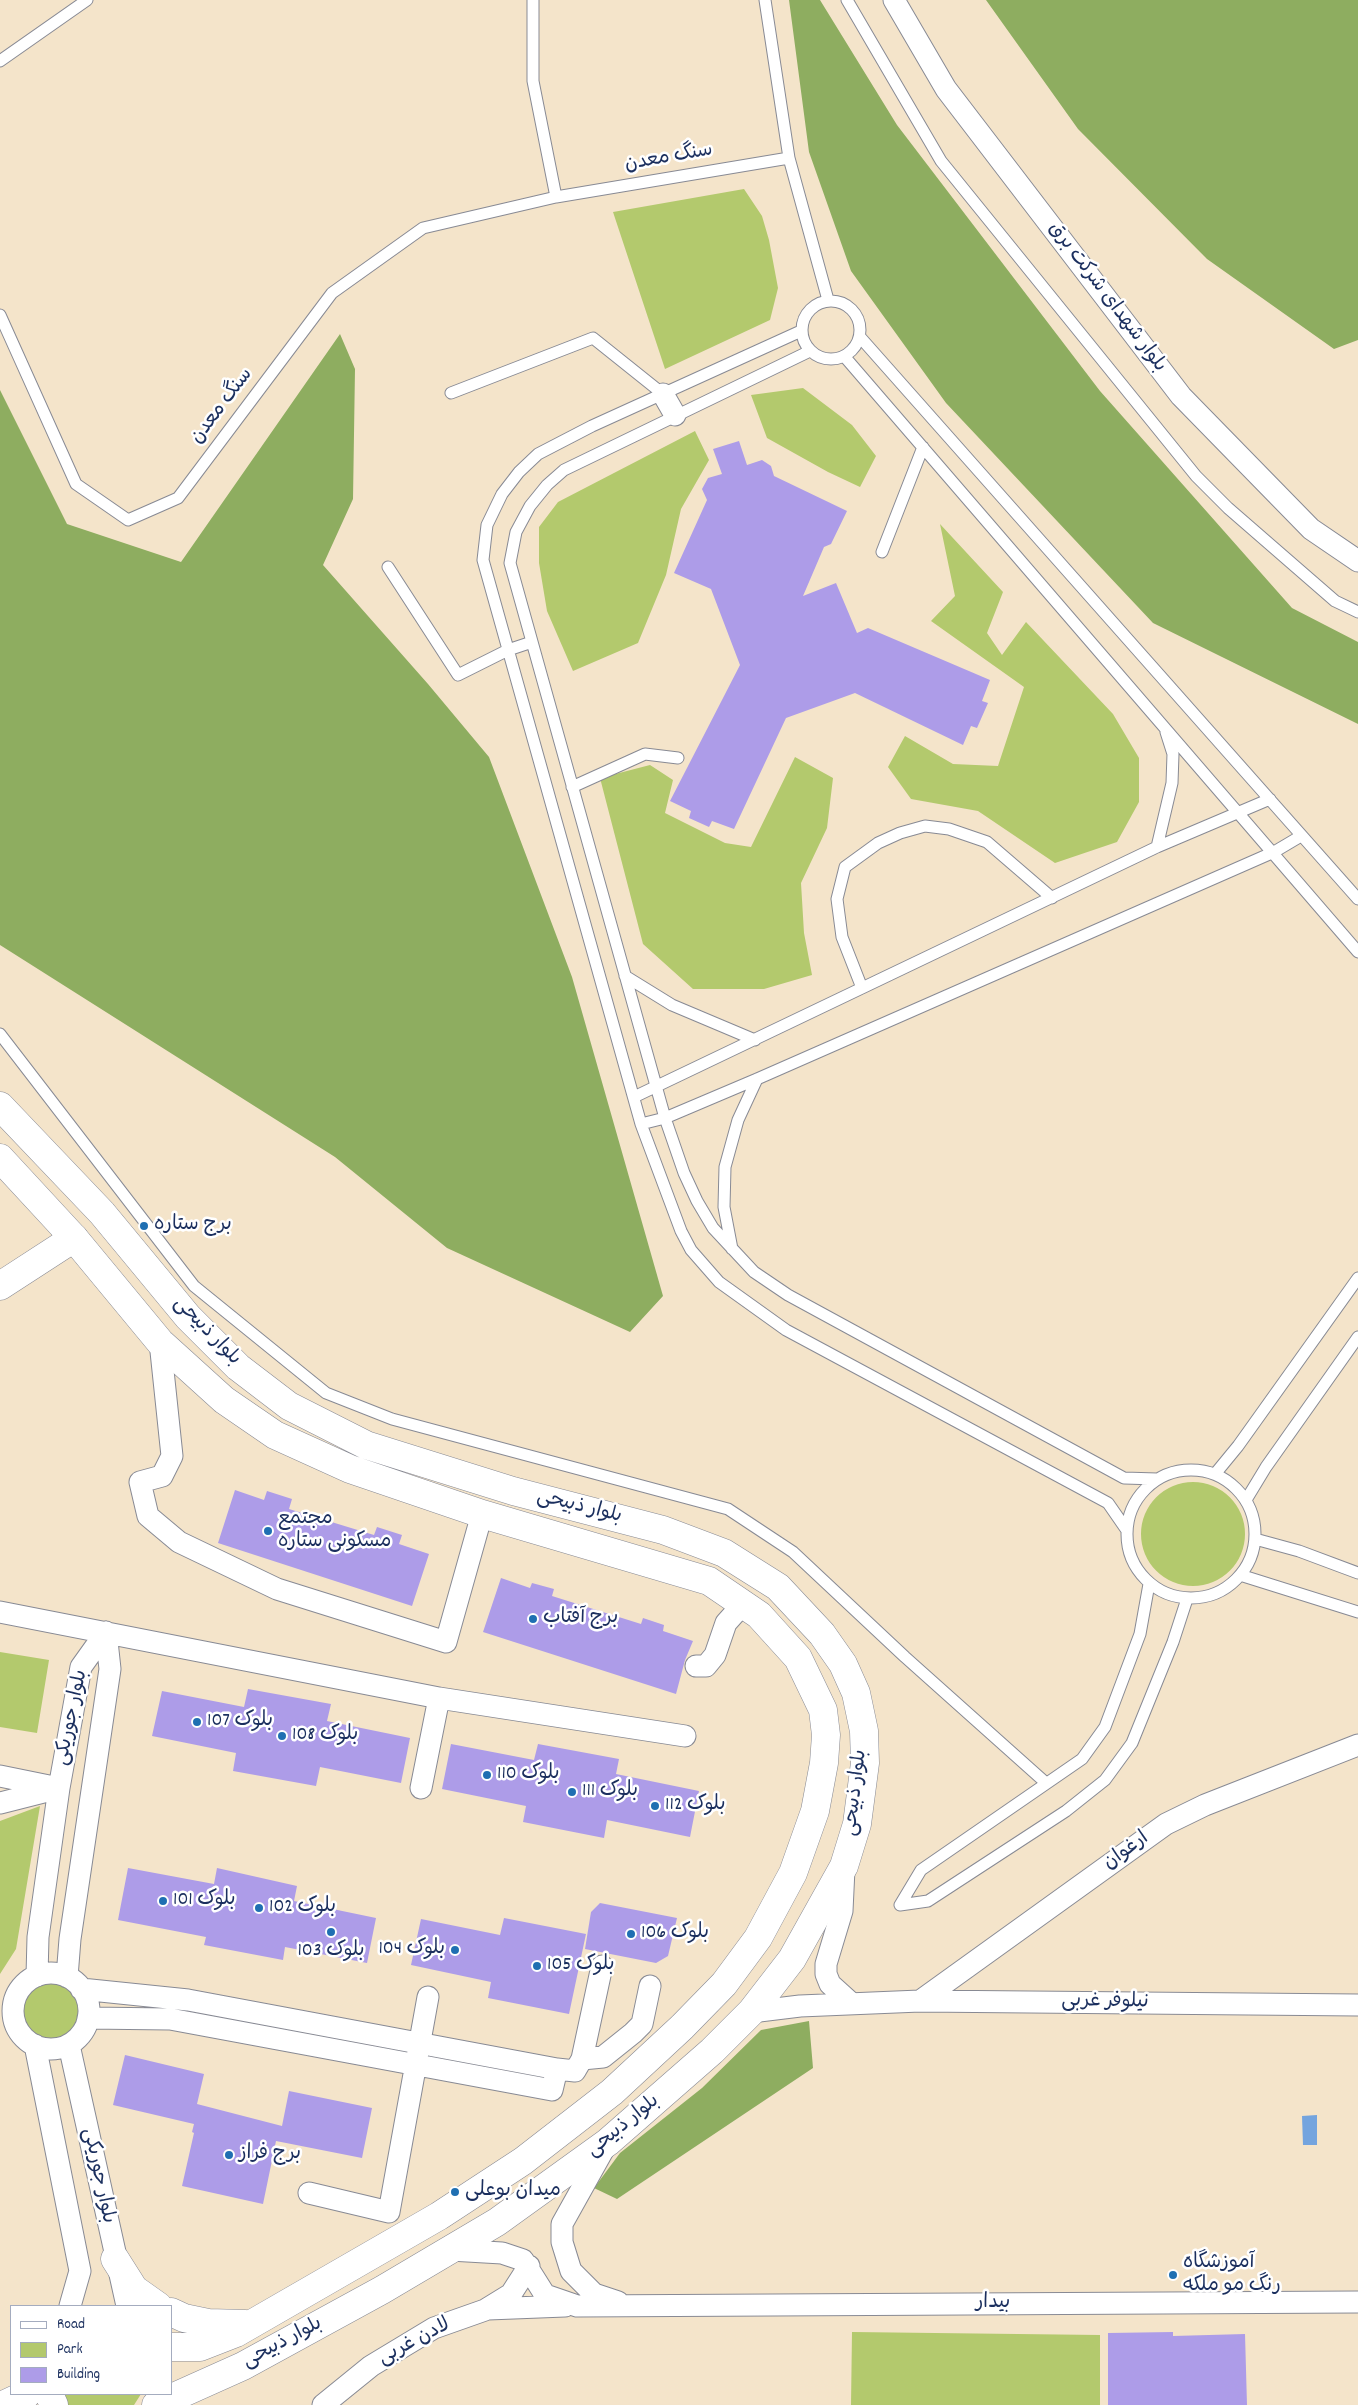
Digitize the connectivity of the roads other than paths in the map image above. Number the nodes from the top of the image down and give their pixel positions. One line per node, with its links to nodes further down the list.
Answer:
1 (87, 0): 6 (lane)
2 (533, 0): 8 (lane)
3 (765, 0): 7 (lane)
4 (847, 0): 22 (lane)
5 (894, 0): 20 (street, بلوار شهدای شرکت برق)
6 (0, 61)
7 (789, 158): 8 (lane, سنگ معدن); 9 (lane)
8 (556, 197): 10 (lane, سنگ معدن)
9 (828, 300): 11 (lane); 12 (lane)
10 (0, 315)
11 (801, 331): 13 (lane); 16 (lane)
12 (860, 338): 14 (lane); 28 (lane)
13 (810, 351): 14 (lane); 17 (lane)
14 (844, 356): 18 (lane)
15 (451, 393): 16 (lane)
16 (663, 394): 17 (street); 24 (lane)
17 (675, 415): 23 (lane)
18 (923, 447): 19 (lane); 25 (lane)
19 (882, 552)
20 (1358, 561)
21 (388, 567): 24 (lane)
22 (1358, 612)
23 (532, 642): 24 (lane); 27 (lane)
24 (508, 650): 42 (lane)
25 (1165, 728): 29 (lane); 31 (lane)
26 (678, 758): 27 (lane)
27 (572, 787): 36 (lane)
28 (1270, 799): 29 (lane); 30 (lane)
29 (1238, 812): 31 (lane); 32 (lane)
30 (1301, 836): 32 (lane); 34 (lane)
31 (1156, 847): 33 (lane)
32 (1274, 852): 35 (lane); 40 (lane)
33 (1052, 898): 37 (lane); 37 (lane)
34 (1358, 899)
35 (1358, 952)
36 (625, 976): 39 (lane); 41 (lane)
37 (862, 988): 39 (lane)
38 (0, 1034): 73 (lane)
39 (755, 1040): 41 (lane)
40 (757, 1078): 44 (lane); 49 (lane)
41 (656, 1085): 42 (lane); 44 (lane)
42 (634, 1097): 45 (lane)
43 (0, 1106): 47 (main road, بلوار ذبیحی)
44 (665, 1118): 45 (lane); 49 (lane)
45 (641, 1124): 58 (lane)
46 (0, 1158): 48 (main road, بلوار ذبیحی)
47 (102, 1213): 48 (main road); 77 (main road, بلوار ذبیحی)
48 (74, 1238): 51 (main road); 53 (main road, بلوار ذبیحی)
49 (732, 1249): 55 (lane)
50 (1358, 1278): 54 (lane)
51 (0, 1286)
52 (1358, 1337): 56 (lane)
53 (160, 1342): 57 (main road, بلوار ذبیحی); 57 (street)
54 (1215, 1474): 55 (lane); 56 (lane)
55 (1156, 1479): 58 (lane)
56 (1246, 1500): 59 (lane)
57 (482, 1514): 64 (main road, بلوار ذبیحی)
58 (1126, 1529): 62 (lane)
59 (1255, 1539): 60 (lane); 61 (lane)
60 (1358, 1572)
61 (1240, 1575): 63 (lane); 66 (lane)
62 (1149, 1584): 63 (lane); 73 (lane)
63 (1186, 1599): 73 (lane)
64 (743, 1604): 68 (street); 109 (main road, بلوار ذبیحی)
65 (0, 1612): 67 (street)
66 (1358, 1612)
67 (106, 1632): 69 (street); 74 (street, بلوار جوریکی); 80 (street, بلوار جوریکی)
68 (696, 1666)
69 (439, 1698): 70 (street); 75 (street)
70 (685, 1736)
71 (1358, 1745): 84 (street, ارغوان)
72 (0, 1776): 74 (street)
73 (1046, 1783)
74 (59, 1788): 76 (street); 79 (street, بلوار جوریکی)
75 (422, 1788)
76 (0, 1803)
77 (844, 1866): 85 (street); 87 (main road, بلوار ذبیحی)
78 (602, 1966): 93 (street)
79 (36, 1976): 80 (street); 82 (street)
80 (74, 1983): 88 (street); 90 (street)
81 (650, 1986): 93 (street)
82 (8, 1996): 89 (street)
83 (428, 1997): 90 (street)
84 (920, 2001): 85 (street, نیلوفر غربی); 86 (street, نیلوفر غربی)
85 (852, 2003): 87 (street, نیلوفر غربی)
86 (1358, 2006)
87 (751, 2012): 96 (main road, بلوار ذبیحی)
88 (88, 2018): 91 (street); 94 (street)
89 (7, 2023): 92 (street)
90 (420, 2042): 94 (street); 95 (street)
91 (68, 2044): 92 (street); 99 (street, بلوار جوریکی)
92 (35, 2046): 102 (street, بلوار جوریکی)
93 (582, 2059): 95 (street)
94 (416, 2064): 95 (street); 97 (street)
95 (557, 2069)
96 (608, 2142): 98 (main road, بلوار ذبیحی); 106 (street)
97 (309, 2193)
98 (450, 2250): 100 (street); 113 (main road, بلوار ذبیحی)
99 (115, 2259): 103 (street, بلوار جوریکی); 104 (main road)
100 (529, 2266): 105 (street); 107 (street, لادن غربی)
101 (1358, 2302): 106 (street, بیدار)
102 (70, 2305)
103 (127, 2305)
104 (157, 2305)
105 (577, 2306): 106 (street, بیدار); 107 (street, بیدار)
106 (628, 2306)
107 (485, 2310): 114 (street, لادن غربی)
108 (172, 2312): 109 (main road)
109 (254, 2324): 110 (main road, بلوار ذبیحی)
110 (172, 2347)
111 (25, 2395): 112 (main road)
112 (2, 2405)
113 (156, 2405)
114 (323, 2405)

